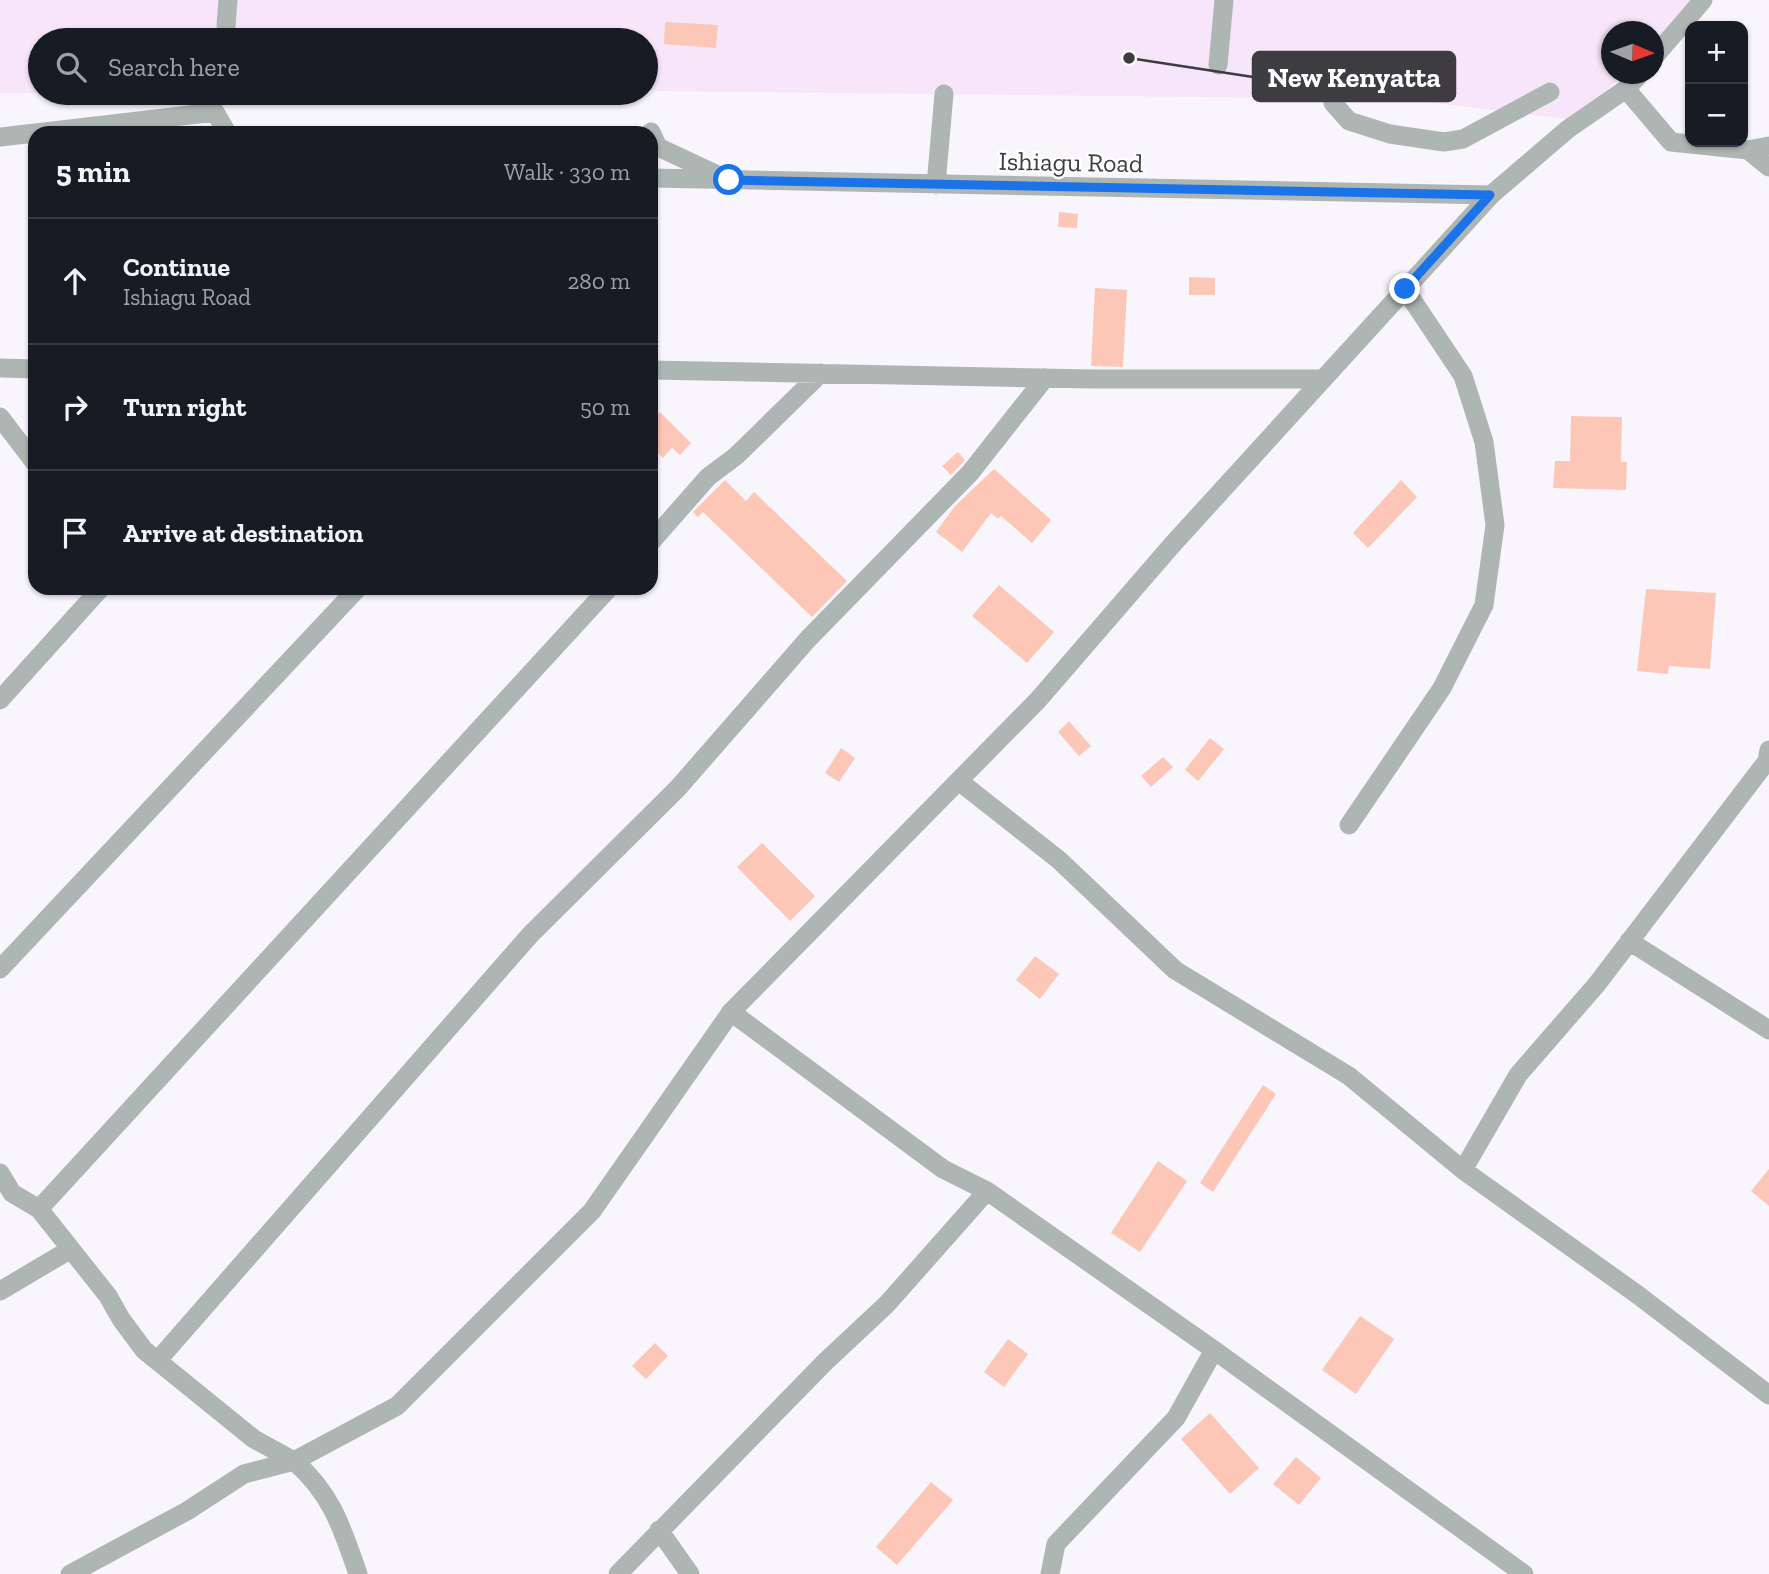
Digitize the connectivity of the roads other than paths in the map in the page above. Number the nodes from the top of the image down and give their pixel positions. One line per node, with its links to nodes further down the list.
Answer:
1 (228, 0): 4 (street)
2 (1224, 0): 6 (street)
3 (1703, 0): 5 (street)
4 (226, 26)
5 (1664, 45)
6 (1217, 65)
7 (1631, 84): 8 (street)
8 (1626, 89): 18 (street); 23 (street)
9 (1550, 92): 11 (street)
10 (944, 94): 22 (street)
11 (1333, 103)
12 (95, 126): 13 (street)
13 (223, 126)
14 (28, 134): 15 (street)
15 (0, 137)
16 (1769, 146): 18 (street)
17 (658, 147): 21 (street)
18 (1748, 150): 19 (street)
19 (1769, 167)
20 (658, 178): 21 (street, Ishiagu Road)
21 (729, 180): 22 (street, Ishiagu Road)
22 (936, 186): 23 (street, Ishiagu Road)
23 (1490, 195): 24 (street)
24 (1405, 289): 30 (street); 40 (street)
25 (0, 368): 26 (street)
26 (28, 369)
27 (658, 370): 28 (street)
28 (821, 373): 29 (street); 33 (street)
29 (1045, 378): 30 (street); 52 (street)
30 (1323, 379): 39 (street)
31 (0, 417): 32 (street)
32 (28, 454)
33 (658, 534)
34 (95, 595): 37 (street)
35 (351, 595): 42 (street)
36 (603, 595): 48 (street)
37 (0, 700)
38 (1769, 750): 41 (street)
39 (960, 782): 43 (street); 45 (street)
40 (1349, 825)
41 (1629, 941): 44 (street); 45 (street)
42 (0, 969)
43 (731, 1012): 47 (street); 54 (street)
44 (1769, 1030)
45 (1463, 1170): 53 (street)
46 (0, 1172): 48 (street)
47 (987, 1191): 51 (street); 55 (street)
48 (39, 1209): 49 (street)
49 (71, 1249): 50 (street); 52 (street)
50 (0, 1291)
51 (1214, 1350): 60 (street); 61 (street)
52 (158, 1360): 54 (street)
53 (1769, 1395)
54 (294, 1461): 56 (street); 57 (street)
55 (659, 1530): 58 (street); 59 (street)
56 (70, 1574)
57 (358, 1574)
58 (618, 1574)
59 (690, 1574)
60 (1050, 1574)
61 (1524, 1574)

